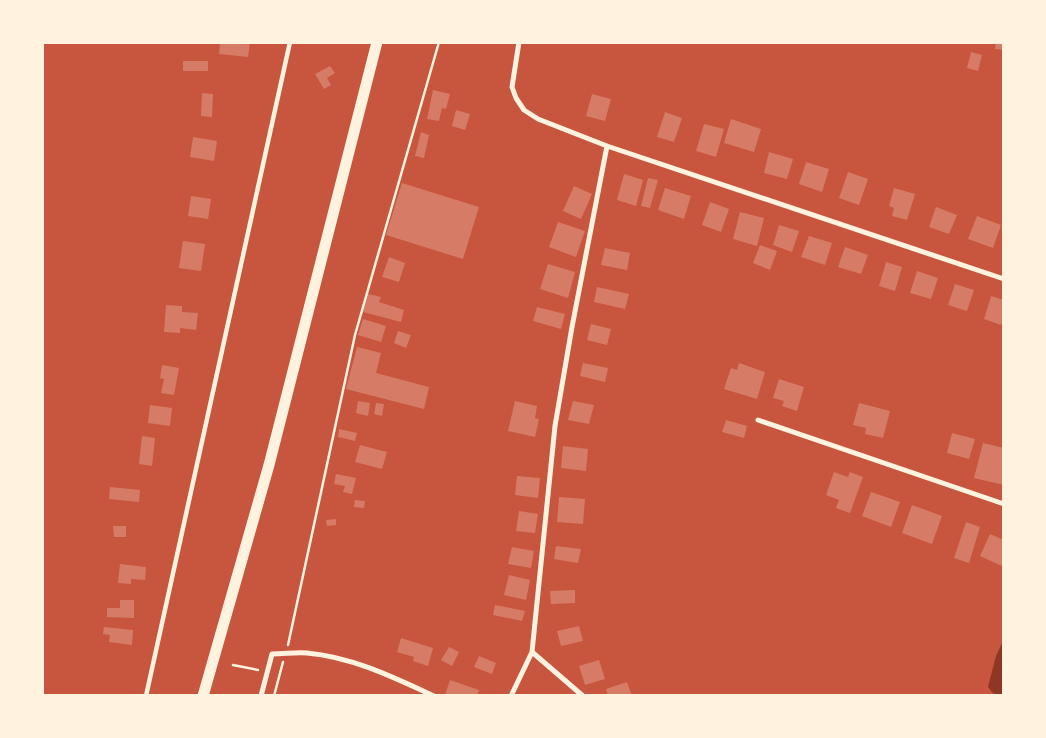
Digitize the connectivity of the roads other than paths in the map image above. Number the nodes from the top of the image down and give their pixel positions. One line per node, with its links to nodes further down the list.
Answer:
1 (290, 42): 9 (street)
2 (378, 42): 10 (highway)
3 (520, 42): 4 (street)
4 (607, 146): 5 (street); 8 (street)
5 (1004, 279)
6 (758, 420): 7 (street)
7 (1004, 504)
8 (532, 652): 13 (street); 14 (street)
9 (146, 696)
10 (203, 696)
11 (261, 696): 12 (street)
12 (434, 696)
13 (512, 696)
14 (583, 696)

